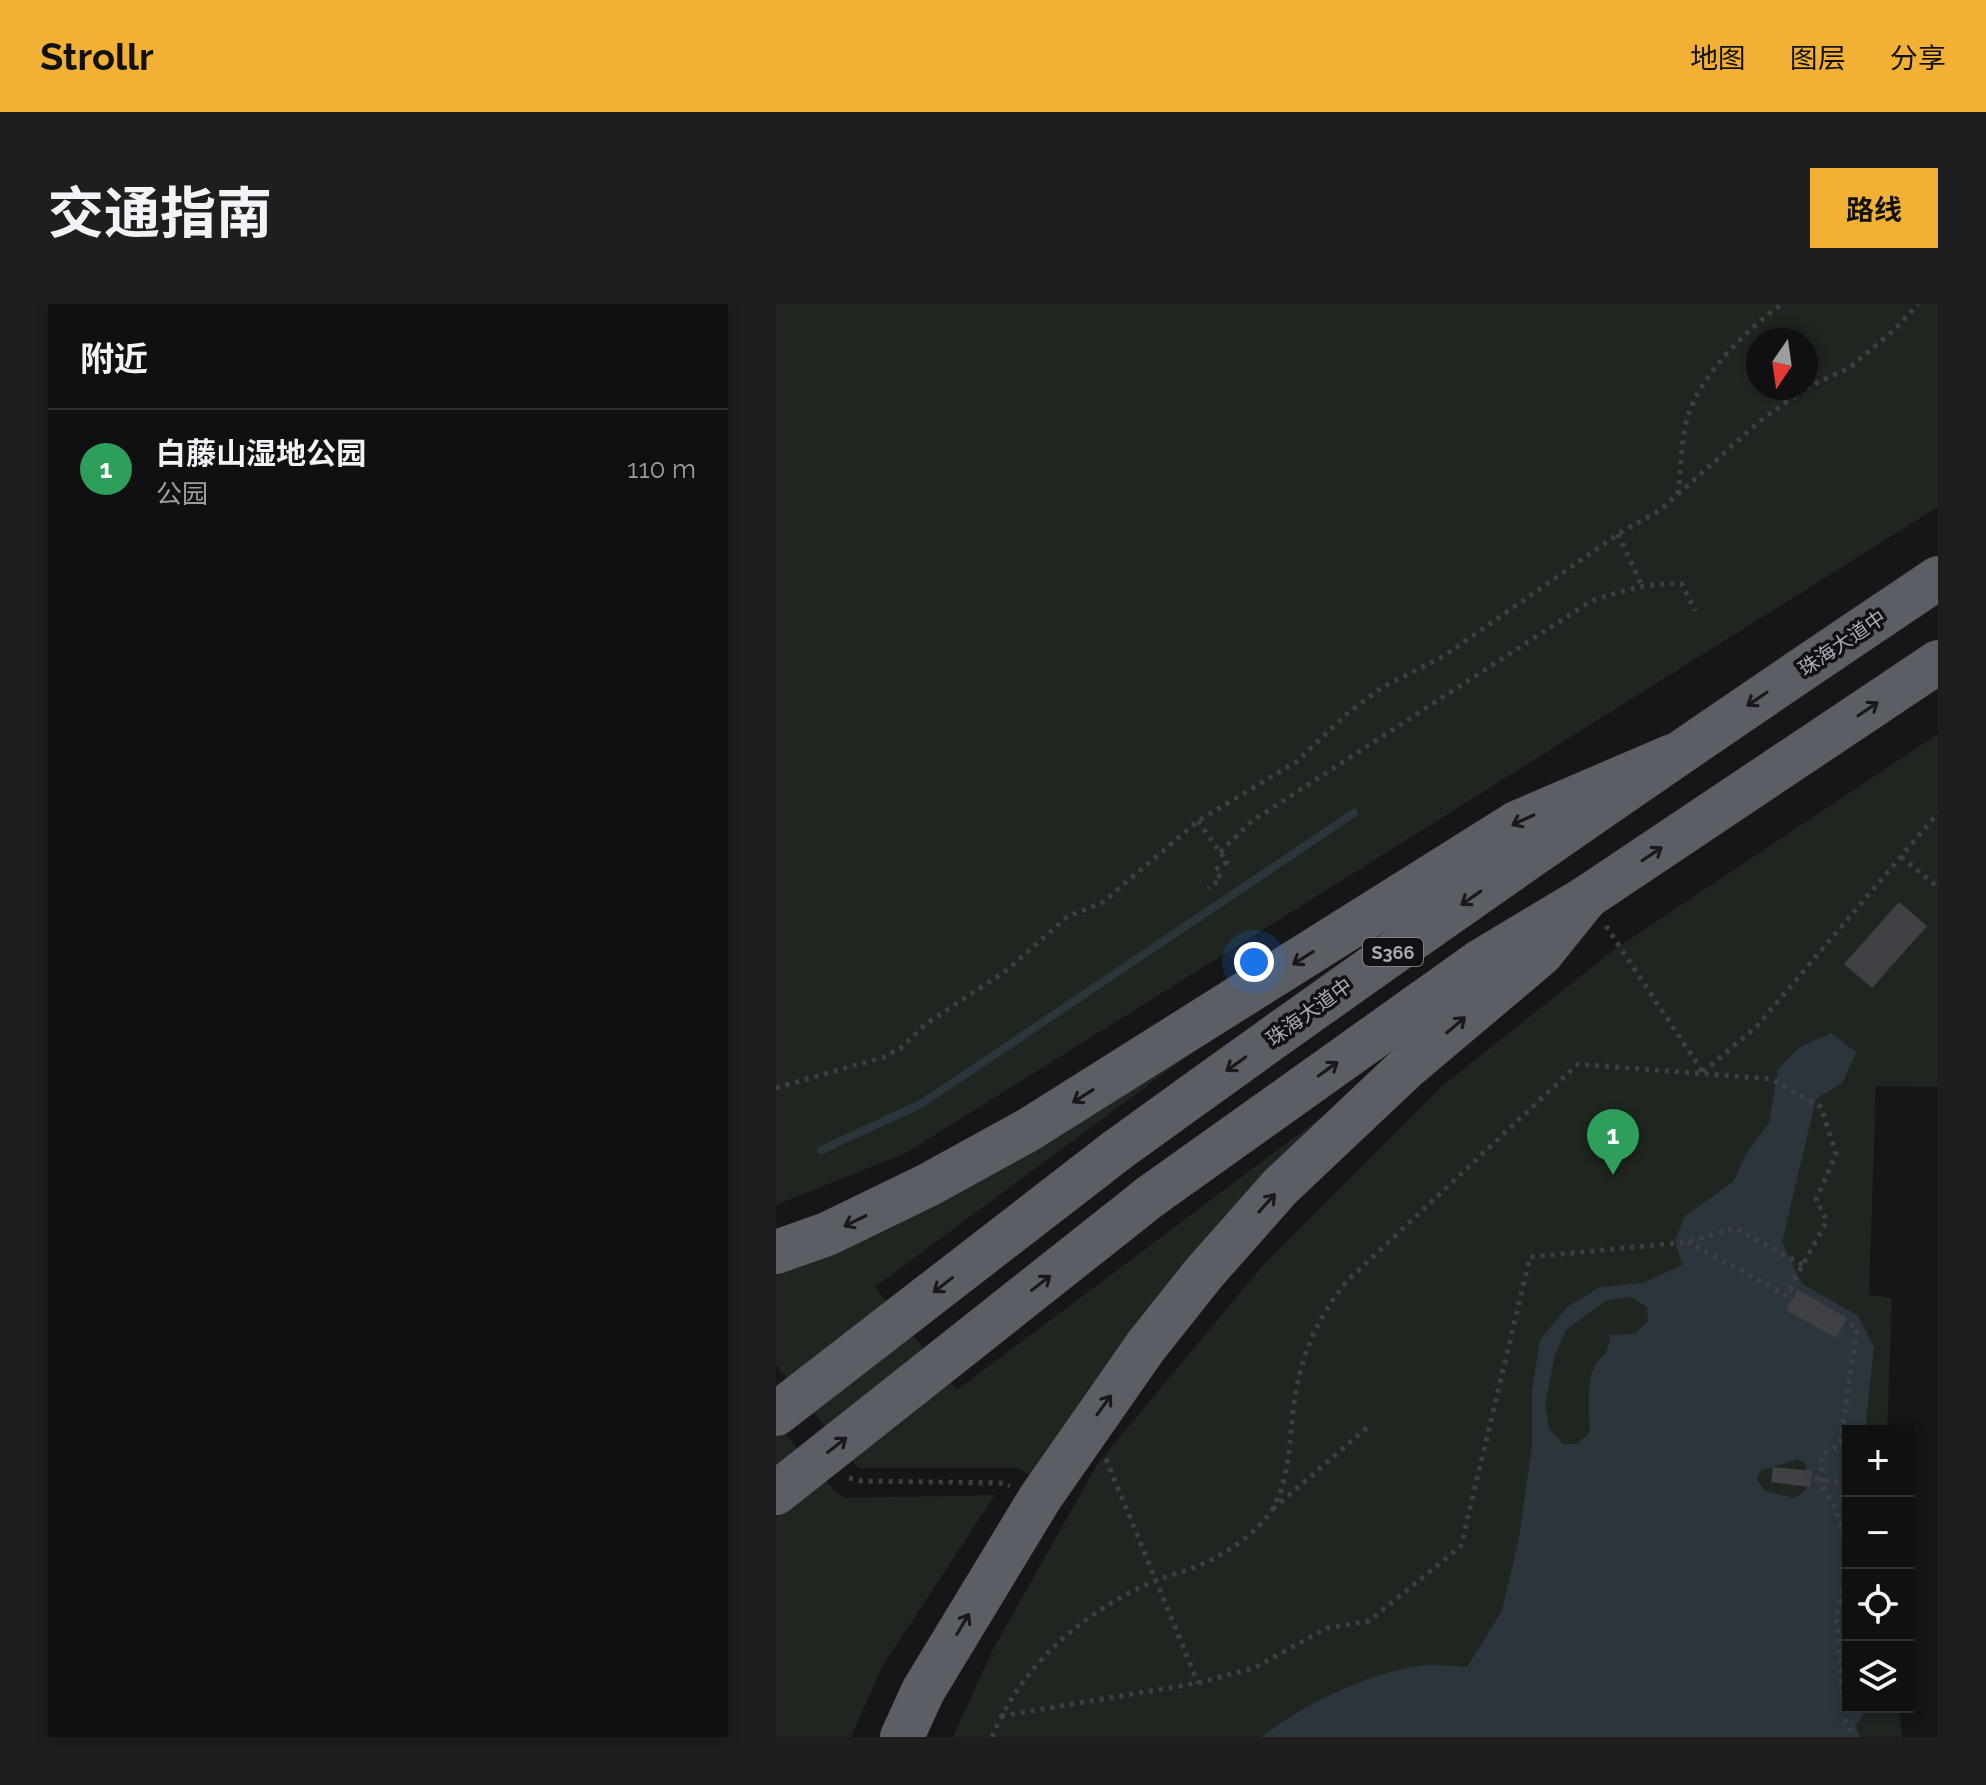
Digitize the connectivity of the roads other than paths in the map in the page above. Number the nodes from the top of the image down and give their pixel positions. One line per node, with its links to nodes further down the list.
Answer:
1 (1938, 578): 3 (highway, 珠海大道中 / S366, one-way to 3)
2 (1938, 662): 4 (highway, S366, one-way to 2)
3 (1672, 756): 5 (highway, one-way to 5); 6 (highway, 珠海大道中 / S366, one-way to 6, bridge)
4 (1587, 897): 7 (highway, S366, one-way to 4, bridge); 8 (highway, one-way to 4)
5 (776, 1252)
6 (776, 1414)
7 (776, 1493)
8 (902, 1737)

